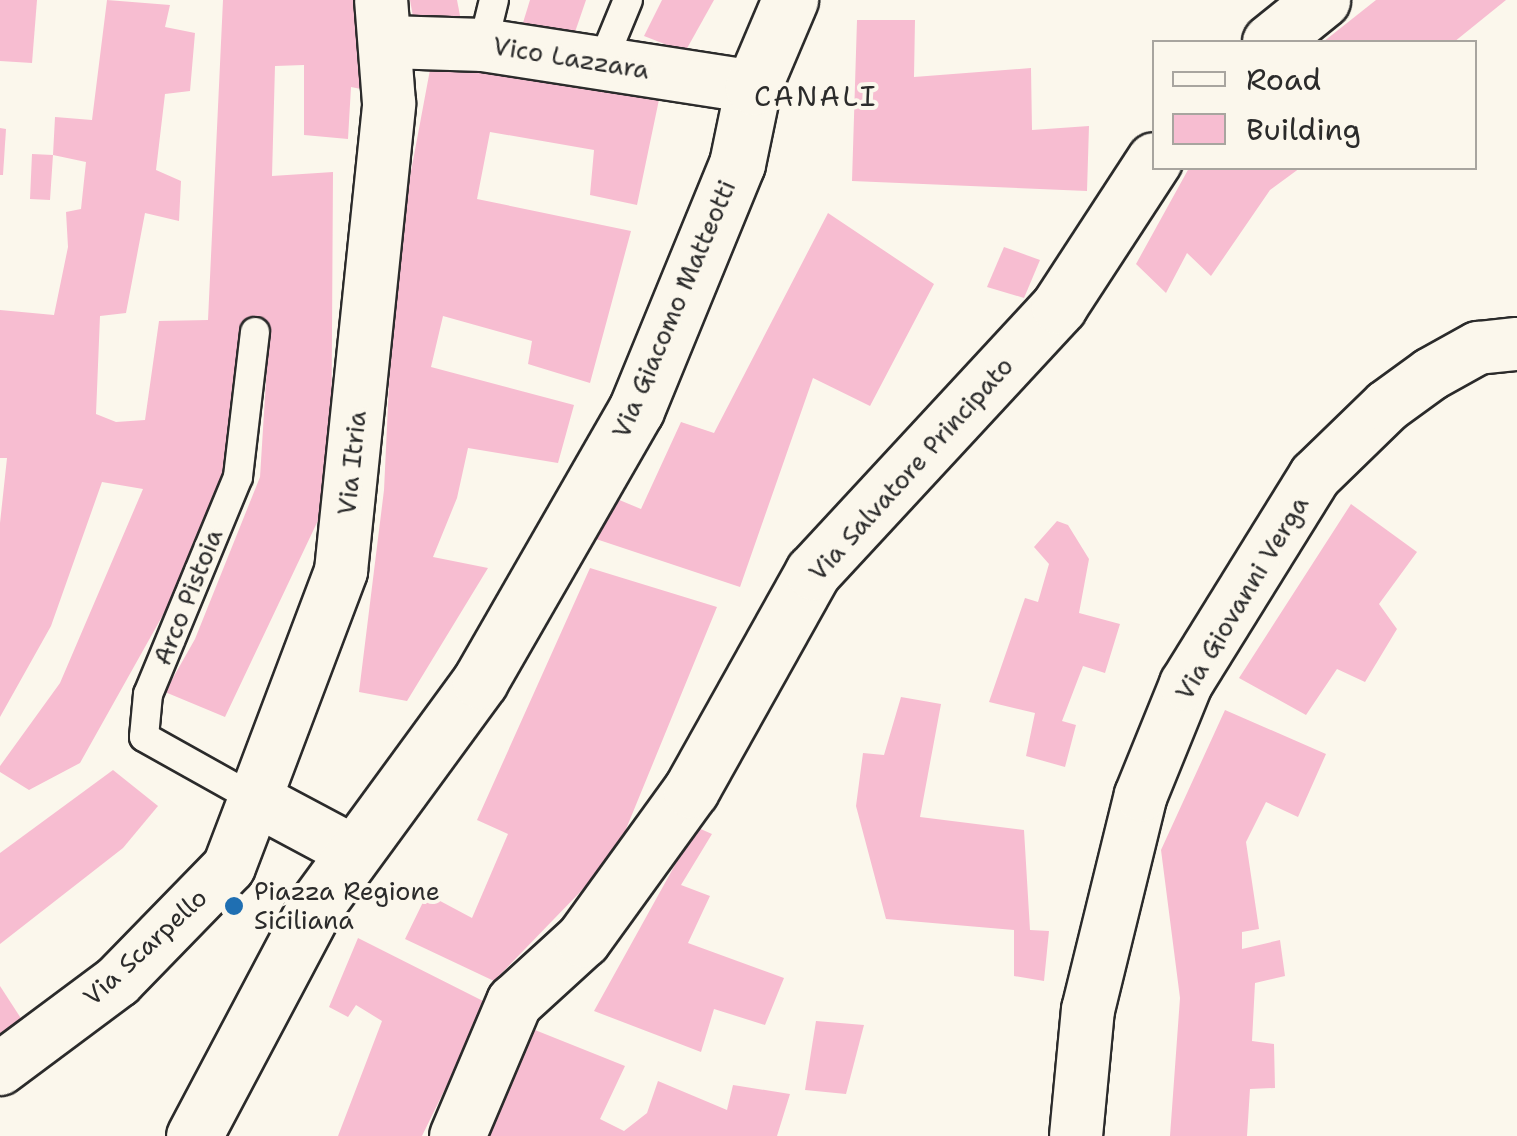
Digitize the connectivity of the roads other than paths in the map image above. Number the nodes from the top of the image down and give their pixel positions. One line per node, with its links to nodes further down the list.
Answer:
1 (628, 0): 7 (lane)
2 (790, 0): 8 (main road, Via Giacomo Matteotti)
3 (1322, 0): 6 (main road)
4 (385, 21): 5 (street, Vico Lazzara); 12 (street, Via Itria)
5 (489, 22): 7 (street, Vico Lazzara)
6 (1272, 40)
7 (602, 63): 8 (street, Vico Lazzara)
8 (753, 87): 13 (main road, Via Giacomo Matteotti)
9 (1152, 163): 16 (main road, Via Salvatore Principato)
10 (256, 332): 12 (lane, Arco Pistoia)
11 (1517, 344): 17 (street, Via Giovanni Verga)
12 (256, 798): 13 (street); 14 (street, Via Scarpello)
13 (356, 854): 15 (main road)
14 (0, 1069)
15 (194, 1136)
16 (457, 1136)
17 (1076, 1136)

